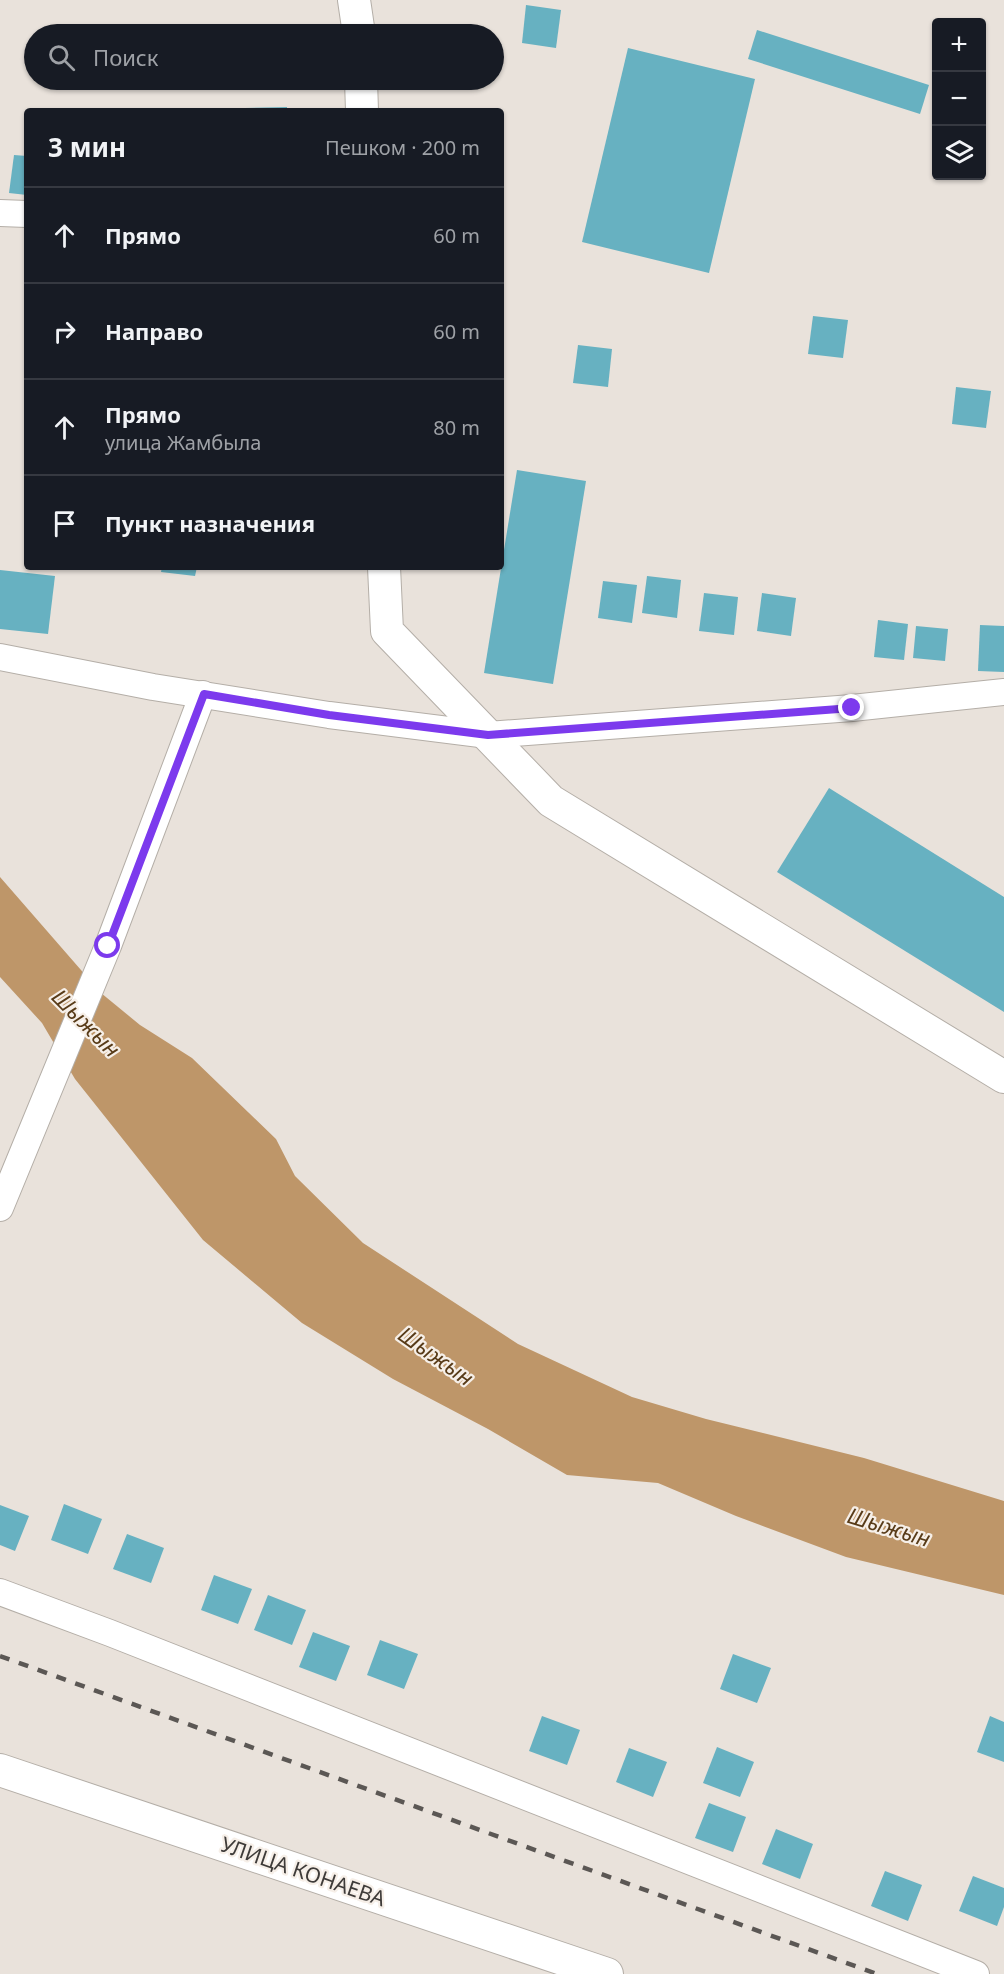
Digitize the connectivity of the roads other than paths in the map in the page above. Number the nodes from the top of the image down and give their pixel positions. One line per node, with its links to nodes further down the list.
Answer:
1 (354, 2): 2 (street)
2 (357, 24)
3 (361, 90): 4 (street)
4 (362, 108)
5 (0, 213): 6 (street)
6 (24, 214)
7 (384, 570): 11 (street)
8 (0, 657): 10 (street)
9 (1004, 692): 11 (street)
10 (204, 694): 11 (street); 13 (street)
11 (488, 735): 12 (street)
12 (1004, 1077)
13 (0, 1208)
14 (0, 1592): 17 (street)
15 (0, 1770): 16 (street, УЛИЦА КОНАЕВА)
16 (607, 1974)
17 (976, 1974)

